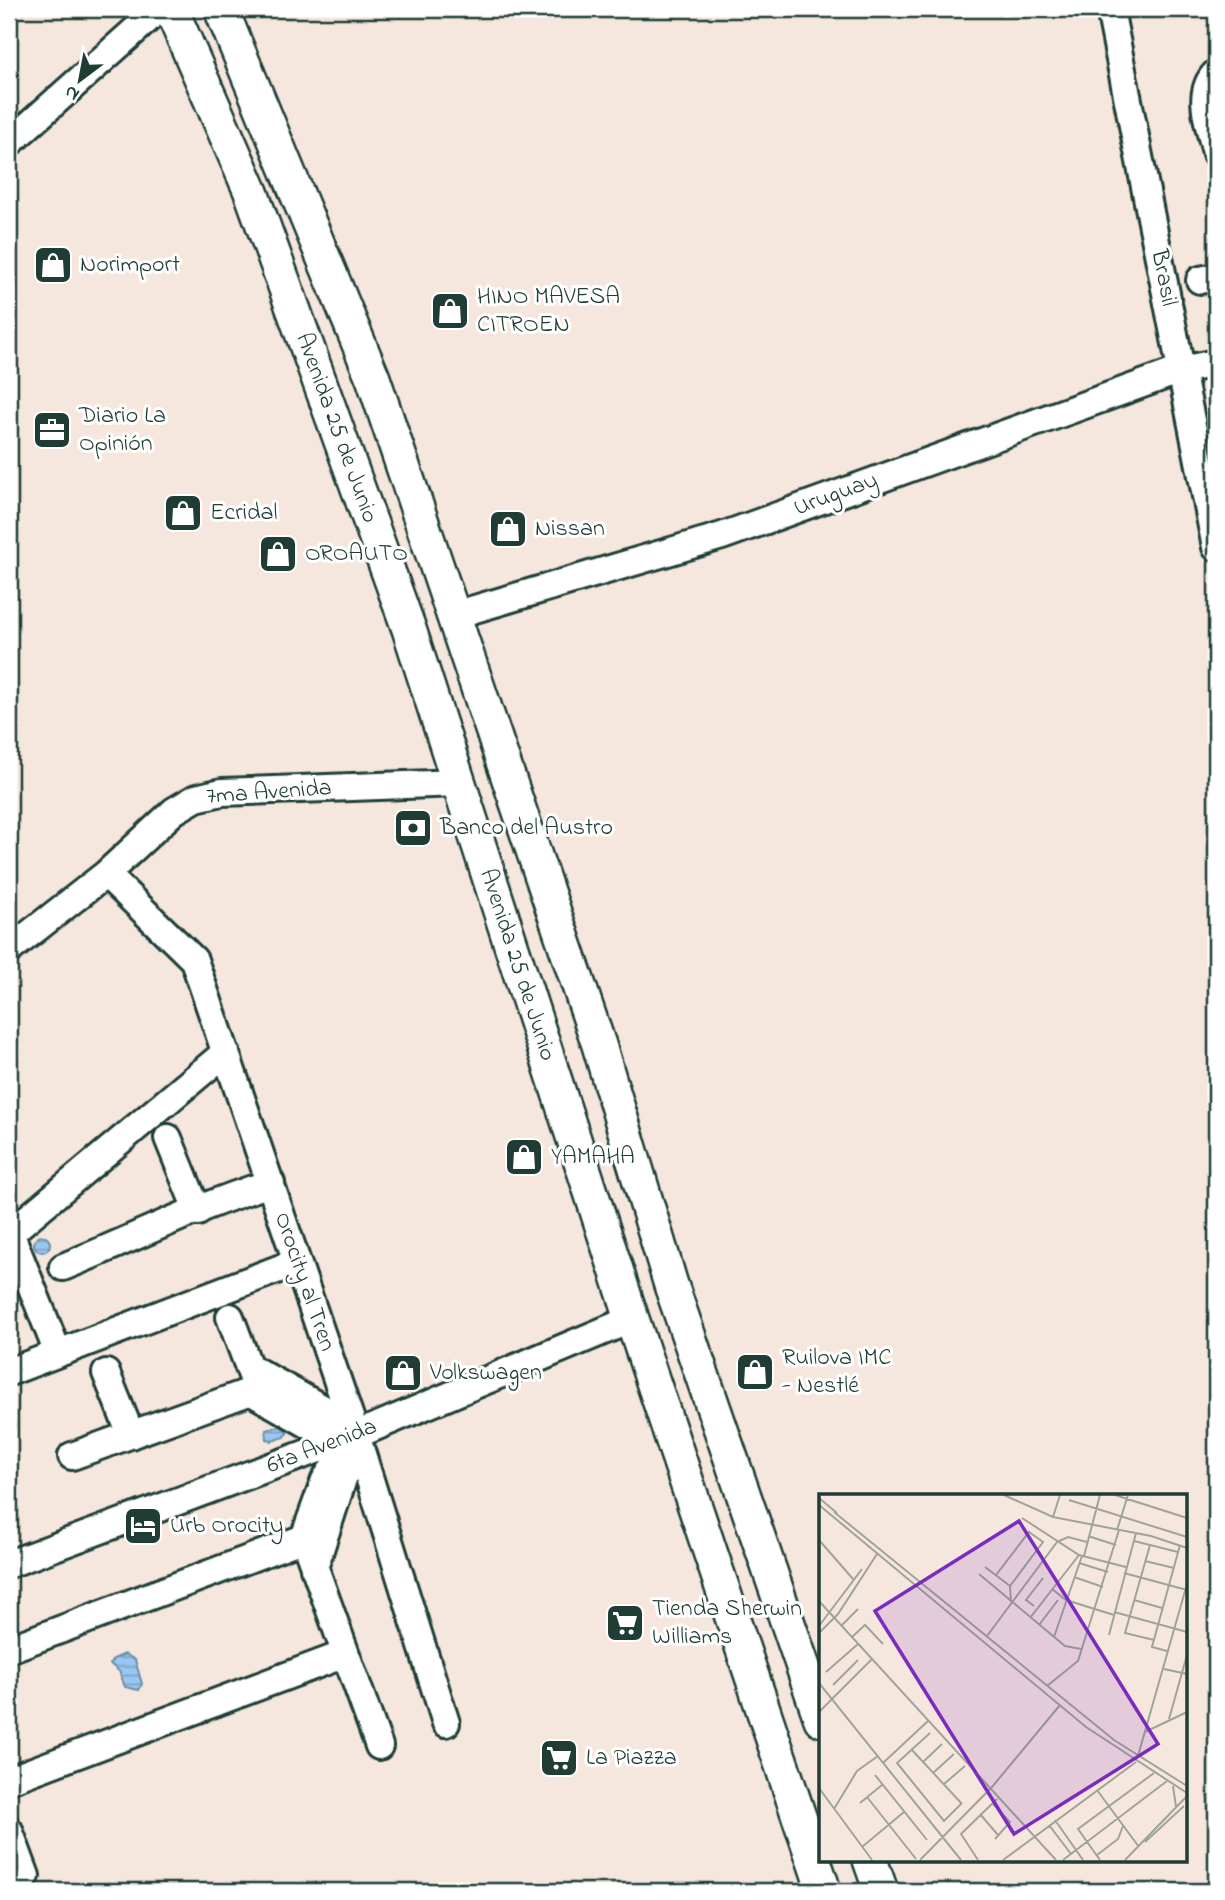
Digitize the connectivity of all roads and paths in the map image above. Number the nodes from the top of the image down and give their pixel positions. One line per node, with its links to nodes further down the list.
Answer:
1 (159, 9): 6 (street)
2 (171, 9): 13 (main road, Avenida 25 de Junio)
3 (221, 9): 12 (main road, Avenida 25 de Junio)
4 (1110, 9): 10 (street, Brasil)
5 (1216, 73): 8 (street)
6 (21, 121): 7 (street)
7 (9, 144)
8 (1216, 152)
9 (1216, 363): 10 (street, Uruguay)
10 (1181, 370): 11 (street, Brasil); 12 (street, Uruguay)
11 (1216, 547)
12 (451, 615): 32 (main road, Avenida 25 de Junio)
13 (459, 783): 14 (street, 7ma Avenida); 24 (main road, Avenida 25 de Junio)
14 (106, 874): 15 (street, 7ma Avenida); 16 (street, Orocity al Tren)
15 (9, 950)
16 (226, 1052): 18 (street, Orocity al Tren); 20 (street)
17 (168, 1138): 19 (street)
18 (273, 1191): 19 (street); 21 (street, Orocity al Tren)
19 (198, 1212): 22 (street)
20 (9, 1232): 25 (street)
21 (297, 1262): 25 (street); 30 (street, Orocity al Tren)
22 (63, 1267)
23 (230, 1317): 28 (street)
24 (632, 1319): 30 (street, 6ta Avenida); 32 (main road); 45 (main road, Avenida 25 de Junio)
25 (58, 1353): 26 (street)
26 (9, 1372)
27 (106, 1373): 29 (street)
28 (249, 1379): 29 (street); 30 (street)
29 (131, 1435): 31 (street)
30 (356, 1435): 33 (street); 34 (street, 6ta Avenida); 35 (street); 39 (street, Orocity al Tren)
31 (72, 1456)
32 (731, 1458): 38 (main road, Avenida 25 de Junio)
33 (304, 1538): 35 (street); 36 (street)
34 (9, 1564)
35 (314, 1568): 37 (street)
36 (9, 1650)
37 (345, 1654): 40 (street); 41 (street)
38 (819, 1713)
39 (446, 1723)
40 (379, 1746)
41 (9, 1780)
42 (9, 1830): 44 (street)
43 (871, 1862): 46 (main road)
44 (26, 1875)
45 (824, 1891)
46 (881, 1891)

